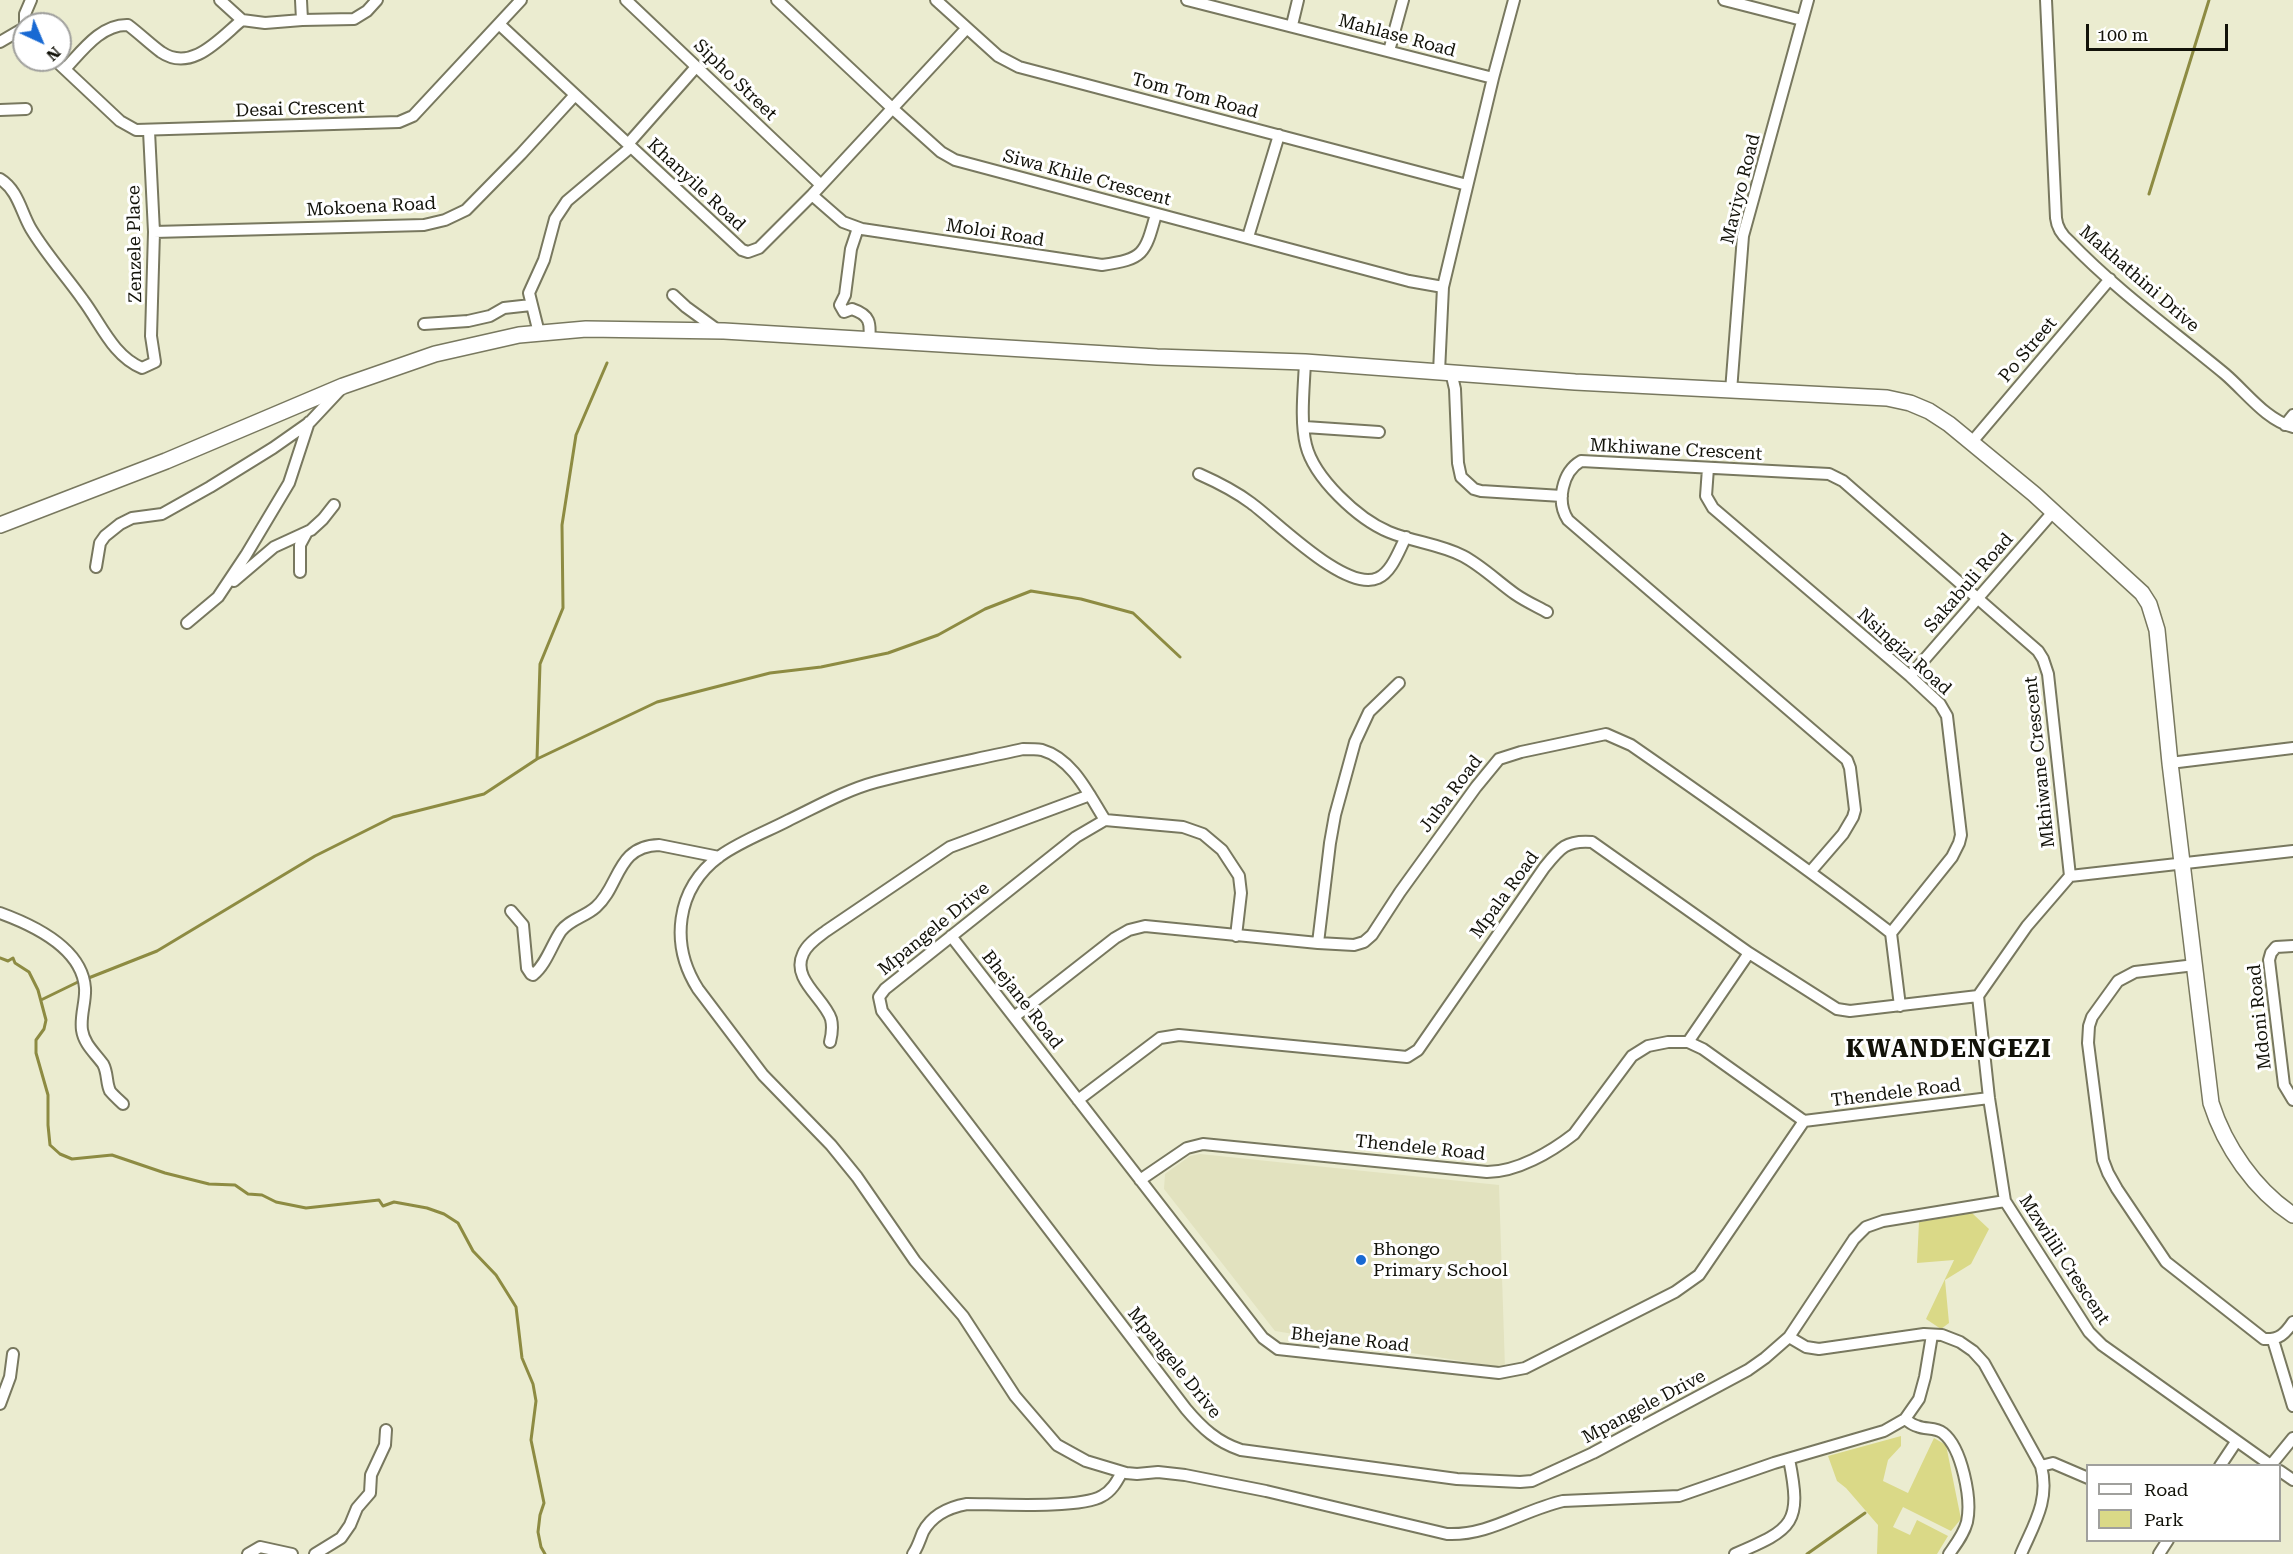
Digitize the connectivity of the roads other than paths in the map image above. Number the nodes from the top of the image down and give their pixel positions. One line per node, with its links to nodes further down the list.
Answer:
1 (220, 0): 15 (street)
2 (301, 0): 16 (street)
3 (377, 0): 16 (street)
4 (521, 0): 18 (street, Desai Crescent)
5 (626, 0): 23 (street, Sipho Street)
6 (777, 0): 27 (street, Siwa Khile Crescent)
7 (936, 0): 20 (street, Tom Tom Road)
8 (1189, 0): 19 (street, Mahlase Road)
9 (1298, 0): 19 (street)
10 (1403, 0): 21 (street)
11 (1514, 0): 25 (street)
12 (1724, 0): 17 (street)
13 (1808, 0): 17 (street, Maviyo Road)
14 (2046, 0): 41 (street, Makhathini Drive)
15 (242, 20): 16 (street); 22 (street)
16 (302, 20)
17 (1802, 20): 52 (street, Maviyo Road)
18 (499, 24): 26 (street, Khanyile Road); 30 (street, Desai Crescent)
19 (1292, 25): 21 (street, Mahlase Road)
20 (966, 29): 27 (street, Khanyile Road); 31 (street, Tom Tom Road)
21 (1389, 51): 25 (street, Mahlase Road)
22 (72, 62)
23 (696, 67): 32 (street); 34 (street, Sipho Street)
24 (68, 72): 30 (street, Desai Crescent)
25 (1493, 78): 35 (street)
26 (575, 95): 32 (street, Khanyile Road); 39 (street, Mokoena Road)
27 (892, 108): 34 (street, Khanyile Road); 37 (street, Siwa Khile Crescent)
28 (26, 109): 29 (street)
29 (0, 111)
30 (149, 131): 39 (street, Zenzele Place)
31 (1279, 135): 35 (street, Tom Tom Road); 40 (street)
32 (629, 145): 36 (street, Khanyile Road); 44 (street)
33 (0, 179): 39 (street, Zenzele Place)
34 (821, 185): 36 (street, Khanyile Road)
35 (1467, 185): 42 (street)
36 (812, 195): 38 (street, Moloi Road)
37 (1156, 214): 38 (street, Moloi Road); 40 (street, Siwa Khile Crescent)
38 (858, 228): 48 (street)
39 (154, 232)
40 (1248, 237): 42 (street, Siwa Khile Crescent)
41 (2110, 279): 55 (street, Makhathini Drive); 58 (street, Po Street)
42 (1443, 287): 50 (street)
43 (673, 295): 46 (street)
44 (531, 305): 45 (street); 47 (street)
45 (424, 324)
46 (719, 331): 47 (street); 48 (street)
47 (539, 333): 51 (street)
48 (869, 340): 49 (street)
49 (1305, 362): 50 (street); 56 (street)
50 (1445, 372): 52 (street); 61 (street)
51 (344, 386): 54 (street); 64 (street)
52 (1731, 391): 58 (street)
53 (2293, 415): 55 (street)
54 (309, 422): 67 (street); 69 (street)
55 (2289, 426)
56 (1305, 427): 57 (street); 66 (street)
57 (1379, 432)
58 (1971, 443): 63 (street)
59 (1708, 468): 61 (street, Mkhiwane Crescent); 70 (street, Mkhiwane Crescent); 73 (street, Nsingizi Road)
60 (1198, 474): 66 (street)
61 (1562, 496): 82 (street)
62 (334, 505): 65 (street)
63 (2053, 512): 70 (street, Sakabuli Road); 76 (street)
64 (0, 525)
65 (307, 531): 68 (street); 69 (street)
66 (1406, 537): 71 (street)
67 (96, 567)
68 (300, 572)
69 (226, 586): 72 (street)
70 (1978, 599): 73 (street, Sakabuli Road); 83 (street, Mkhiwane Crescent)
71 (1547, 612)
72 (188, 623)
73 (1910, 676): 86 (street, Nsingizi Road)
74 (1399, 682): 89 (street)
75 (2293, 748): 76 (street)
76 (2170, 763): 81 (street)
77 (1090, 795): 78 (street); 80 (street); 96 (street)
78 (1105, 819): 87 (street, Mpangele Drive); 88 (street)
79 (2293, 851): 81 (street)
80 (719, 857): 84 (street); 122 (street)
81 (2182, 863): 83 (street); 92 (street)
82 (1811, 871): 86 (street, Juba Road); 89 (street, Juba Road)
83 (2070, 876): 93 (street)
84 (511, 910)
85 (0, 913): 101 (street)
86 (1891, 933): 94 (street)
87 (951, 936): 95 (street, Bhejane Road); 108 (street, Mpangele Drive)
88 (1236, 936): 89 (street, Juba Road); 95 (street, Juba Road)
89 (1317, 943)
90 (2293, 946): 100 (street, Mdoni Road)
91 (1749, 953): 94 (street, Mpala Road); 97 (street); 99 (street, Mpala Road)
92 (2195, 965): 105 (street); 109 (street)
93 (1978, 996): 94 (street, Mpala Road); 98 (street, Mzwilili Crescent)
94 (1900, 1006)
95 (1014, 1017): 99 (street, Bhejane Road)
96 (830, 1042)
97 (1688, 1042): 102 (street); 103 (street, Thendele Road)
98 (1989, 1098): 102 (street, Thendele Road); 104 (street, Mzwilili Crescent)
99 (1078, 1100): 103 (street, Bhejane Road)
100 (2293, 1100)
101 (123, 1104)
102 (1804, 1121): 103 (street, Bhejane Road)
103 (1140, 1180)
104 (2005, 1201): 108 (street, Mpangele Drive); 116 (street, Mzwilili Crescent)
105 (2293, 1215)
106 (2293, 1322): 109 (street)
107 (1932, 1335): 108 (street); 113 (street); 121 (street)
108 (1789, 1337)
109 (2273, 1340): 112 (street)
110 (13, 1354): 111 (street)
111 (0, 1404)
112 (2293, 1406)
113 (1905, 1419): 117 (street); 129 (street)
114 (386, 1430): 126 (street)
115 (2293, 1438): 120 (street)
116 (2236, 1442): 118 (street); 119 (street, Mzwilili Crescent)
117 (1789, 1459): 122 (street); 128 (street)
118 (2221, 1464)
119 (2269, 1464)
120 (2272, 1464)
121 (2041, 1466): 123 (street); 130 (street)
122 (1122, 1472): 127 (street)
123 (2086, 1477)
124 (248, 1554): 125 (street)
125 (292, 1554)
126 (315, 1554)
127 (914, 1554)
128 (1735, 1554)
129 (1948, 1554)
130 (2021, 1554)

